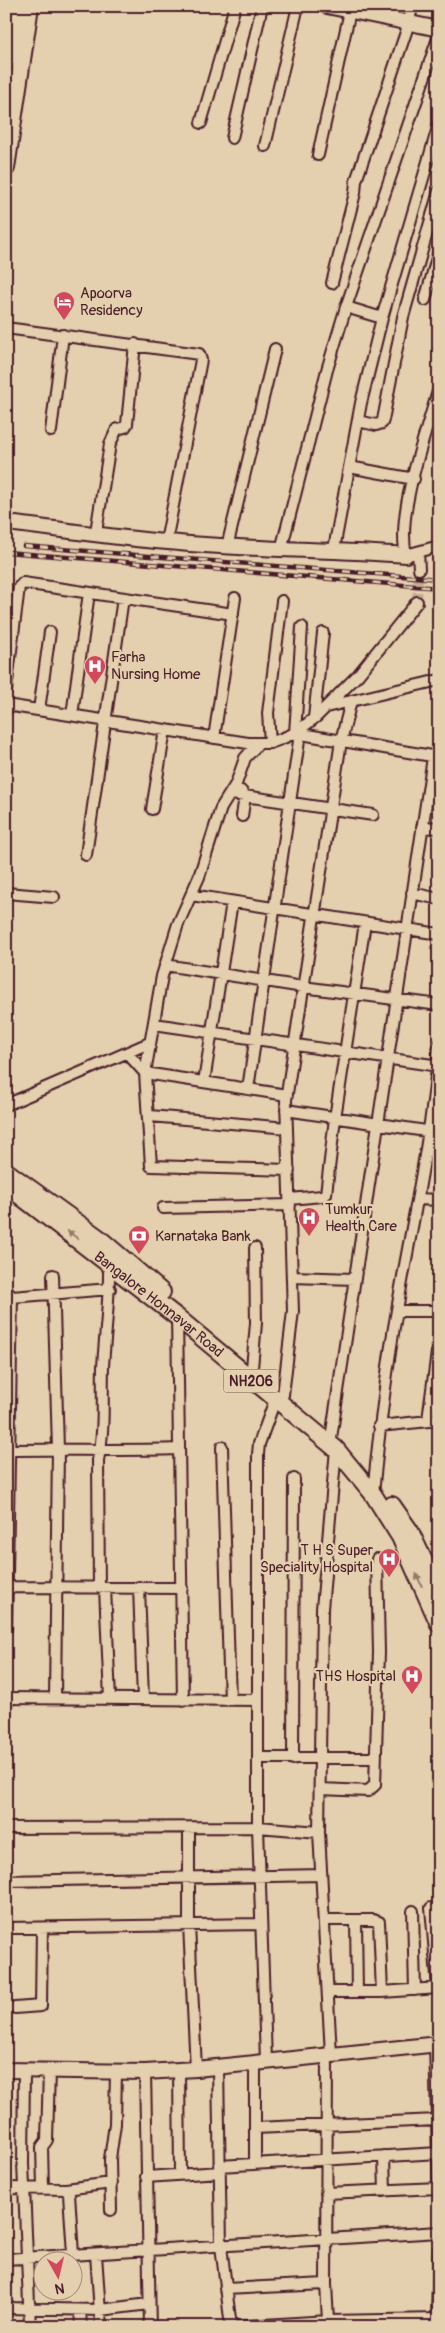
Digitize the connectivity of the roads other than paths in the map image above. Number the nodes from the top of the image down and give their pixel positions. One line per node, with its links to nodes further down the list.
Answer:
1 (18, 6): 10 (main road)
2 (30, 6): 19 (main road)
3 (235, 6): 14 (street)
4 (262, 6): 16 (street)
5 (298, 6): 17 (street)
6 (327, 6): 8 (street)
7 (412, 6): 9 (street)
8 (350, 11): 9 (street); 18 (street)
9 (409, 23): 11 (street); 22 (street)
10 (9, 27): 13 (main road)
11 (439, 29)
12 (439, 35): 24 (street)
13 (6, 61)
14 (201, 123)
15 (439, 124): 25 (street)
16 (232, 138)
17 (265, 146)
18 (318, 155)
19 (6, 168)
20 (439, 191): 31 (street)
21 (439, 251): 23 (street)
22 (332, 283)
23 (425, 300)
24 (346, 307): 25 (street); 41 (street)
25 (382, 318): 31 (street)
26 (6, 328): 27 (street)
27 (63, 335): 28 (street); 32 (street)
28 (135, 344): 36 (street); 37 (street)
29 (275, 348): 39 (street)
30 (439, 388): 34 (street)
31 (358, 421): 33 (street)
32 (51, 431)
33 (349, 467): 34 (street); 40 (street)
34 (414, 479): 42 (street)
35 (6, 523): 36 (street)
36 (96, 532): 37 (street)
37 (166, 542): 39 (street)
38 (439, 546): 42 (street)
39 (227, 547): 41 (street)
40 (334, 549): 41 (street); 42 (street)
41 (281, 550)
42 (412, 553): 43 (street)
43 (419, 569)
44 (89, 593): 45 (street); 54 (street); 59 (street)
45 (123, 598): 49 (street); 61 (street)
46 (235, 598): 49 (street)
47 (282, 601): 66 (street)
48 (416, 602): 57 (street)
49 (233, 614): 64 (street)
50 (302, 627): 63 (street)
51 (50, 632): 58 (street)
52 (323, 633): 60 (street)
53 (439, 680): 55 (street)
54 (6, 690)
55 (351, 701): 57 (street); 65 (street)
56 (6, 705): 58 (street)
57 (326, 707): 60 (street)
58 (39, 710): 59 (street)
59 (72, 716): 61 (street)
60 (314, 718): 63 (street)
61 (106, 721): 62 (street); 79 (street)
62 (165, 730): 64 (street); 73 (street)
63 (298, 734): 65 (street); 66 (street); 72 (street)
64 (214, 738): 67 (street)
65 (341, 741): 68 (street); 74 (street)
66 (270, 743): 67 (street)
67 (258, 744): 69 (street)
68 (436, 757): 77 (street)
69 (236, 784): 70 (street); 71 (street)
70 (231, 794): 71 (street); 82 (street)
71 (245, 796): 72 (street); 76 (street)
72 (290, 801): 74 (street); 86 (street)
73 (152, 808)
74 (330, 808): 75 (street); 87 (street)
75 (373, 815)
76 (242, 816)
77 (422, 827): 78 (street); 81 (street)
78 (439, 828)
79 (86, 855)
80 (6, 893): 83 (street)
81 (412, 893): 84 (street); 89 (street)
82 (191, 895): 85 (street); 91 (street)
83 (54, 897)
84 (439, 899)
85 (232, 902): 86 (street); 92 (street)
86 (276, 908): 87 (street); 93 (street)
87 (314, 915): 88 (street); 94 (street)
88 (365, 923): 89 (street); 95 (street)
89 (407, 929): 90 (street); 96 (street)
90 (439, 934)
91 (165, 965): 92 (street); 98 (street)
92 (220, 974): 93 (street); 99 (street)
93 (266, 981): 94 (street); 100 (street)
94 (303, 987): 95 (street); 102 (street)
95 (354, 994): 96 (street); 104 (street)
96 (397, 1000): 97 (street); 106 (street)
97 (439, 1005)
98 (154, 1024): 99 (street); 101 (street)
99 (211, 1033): 100 (street); 109 (street)
100 (256, 1039): 102 (street); 110 (street)
101 (149, 1043): 105 (street); 108 (street)
102 (294, 1044): 104 (street); 111 (street)
103 (439, 1045): 107 (street)
104 (345, 1052): 106 (street); 115 (street)
105 (128, 1054): 108 (street); 112 (street)
106 (389, 1058): 107 (street); 116 (street)
107 (438, 1066): 118 (street)
108 (145, 1073): 109 (street); 114 (street)
109 (204, 1082): 110 (street)
110 (248, 1089): 111 (street)
111 (287, 1095): 113 (street)
112 (6, 1105)
113 (286, 1110): 115 (street); 117 (street)
114 (150, 1116): 117 (street); 119 (street)
115 (335, 1118): 116 (street); 124 (street)
116 (378, 1125): 118 (street); 130 (street)
117 (287, 1128): 119 (street)
118 (433, 1132): 122 (street)
119 (289, 1170): 124 (street)
120 (6, 1171): 137 (main road, NH206)
121 (6, 1185): 127 (main road, Bangalore Honnavar Road / NH206, one-way to 121)
122 (418, 1198): 123 (street); 134 (street)
123 (439, 1200)
124 (290, 1202): 125 (street); 129 (street)
125 (163, 1208)
126 (255, 1248): 139 (street)
127 (109, 1262): 131 (street); 136 (main road, Bangalore Honnavar Road / NH206)
128 (53, 1275): 133 (street)
129 (292, 1277): 130 (street); 140 (street)
130 (355, 1279): 143 (street)
131 (110, 1288): 133 (street); 148 (street)
132 (9, 1293): 133 (street); 147 (street)
133 (54, 1294): 145 (street)
134 (397, 1311): 135 (street); 142 (street)
135 (439, 1311)
136 (177, 1317): 137 (main road, Bangalore Honnavar Road / NH206); 146 (street)
137 (196, 1327): 139 (main road, NH206); 140 (main road, Bangalore Honnavar Road / NH206)
138 (439, 1337): 141 (street)
139 (252, 1368): 140 (main road, NH206)
140 (279, 1397): 143 (main road, Bangalore Honnavar Road / NH206); 166 (street)
141 (434, 1420): 142 (street)
142 (379, 1426): 150 (street)
143 (334, 1442): 150 (main road, Bangalore Honnavar Road / NH206); 170 (street)
144 (222, 1446): 165 (street)
145 (58, 1449): 147 (street); 148 (street); 152 (street)
146 (178, 1449): 148 (street); 156 (street)
147 (7, 1450): 153 (street)
148 (100, 1452): 155 (street)
149 (294, 1479): 169 (street)
150 (374, 1487): 157 (main road, NH206); 158 (main road, Bangalore Honnavar Road / NH206, one-way to 150)
151 (378, 1559): 168 (street)
152 (55, 1586): 153 (street); 155 (street); 161 (street)
153 (7, 1587): 159 (street)
154 (139, 1587): 155 (street); 156 (street); 163 (street)
155 (102, 1588): 162 (street)
156 (182, 1588): 164 (street)
157 (439, 1593)
158 (439, 1624)
159 (6, 1628)
160 (6, 1698): 161 (street)
161 (55, 1698): 162 (street)
162 (110, 1699): 163 (street)
163 (143, 1699): 164 (street)
164 (183, 1700): 165 (street)
165 (230, 1700): 166 (street)
166 (258, 1700): 167 (street)
167 (258, 1758): 169 (street); 172 (street)
168 (376, 1758): 170 (street); 171 (street)
169 (293, 1759): 170 (street)
170 (320, 1760): 171 (street)
171 (320, 1789): 175 (street)
172 (258, 1827): 174 (street); 175 (street); 177 (street)
173 (6, 1828): 174 (street)
174 (189, 1828): 178 (street)
175 (319, 1832): 176 (street)
176 (321, 1875): 177 (street); 182 (street)
177 (260, 1876): 178 (street); 184 (street)
178 (189, 1878): 179 (street); 185 (street)
179 (6, 1881)
180 (431, 1908): 188 (street)
181 (413, 1911): 189 (street)
182 (324, 1920): 183 (street); 190 (street)
183 (356, 1920): 191 (street); 192 (street)
184 (262, 1924): 185 (street); 196 (street)
185 (189, 1925): 187 (street); 198 (street)
186 (6, 1928): 187 (street)
187 (42, 1928): 193 (street)
188 (438, 1988): 189 (street)
189 (415, 1990): 192 (street)
190 (328, 1992): 191 (street); 195 (street)
191 (357, 1992): 192 (street)
192 (382, 1992)
193 (15, 2008)
194 (437, 2044): 195 (street); 205 (street)
195 (329, 2055): 196 (street); 206 (street)
196 (261, 2062): 197 (street); 207 (street)
197 (218, 2067): 198 (street); 212 (street)
198 (196, 2069): 200 (street)
199 (6, 2070): 201 (street)
200 (179, 2070): 204 (street); 213 (street)
201 (24, 2071): 202 (street); 218 (street)
202 (49, 2071): 203 (street); 216 (street)
203 (116, 2071): 204 (street); 215 (street)
204 (144, 2072): 214 (street)
205 (437, 2116): 206 (street); 208 (street)
206 (327, 2125): 207 (street); 210 (street)
207 (255, 2128): 211 (street)
208 (438, 2153): 209 (street); 220 (street)
209 (384, 2156): 210 (street); 221 (street)
210 (327, 2160): 211 (street); 222 (street)
211 (255, 2164): 212 (street)
212 (219, 2169): 213 (street); 226 (street)
213 (180, 2174): 214 (street)
214 (146, 2177): 229 (street)
215 (110, 2183): 219 (street); 223 (street)
216 (42, 2187): 218 (street); 219 (street)
217 (6, 2188): 218 (street)
218 (24, 2188): 232 (street)
219 (66, 2189): 228 (street)
220 (439, 2189): 221 (street)
221 (385, 2191): 222 (street)
222 (326, 2194): 225 (street)
223 (111, 2210)
224 (439, 2232): 225 (street)
225 (326, 2239): 226 (street); 236 (street)
226 (221, 2246): 229 (street); 237 (street)
227 (439, 2249): 235 (street)
228 (73, 2250)
229 (147, 2251): 231 (street); 238 (street)
230 (82, 2254): 231 (street)
231 (96, 2254): 242 (street)
232 (27, 2258): 233 (street); 234 (street); 240 (street)
233 (32, 2258)
234 (6, 2259)
235 (438, 2276): 243 (street)
236 (326, 2284): 237 (street); 244 (street)
237 (225, 2289): 249 (street)
238 (149, 2304): 242 (street); 248 (street)
239 (6, 2308): 240 (street)
240 (29, 2309): 241 (street); 245 (street)
241 (80, 2310): 242 (street); 246 (street)
242 (100, 2310): 247 (street)
243 (437, 2322): 244 (street)
244 (327, 2324): 249 (street)
245 (30, 2327)
246 (81, 2327)
247 (101, 2327)
248 (150, 2327)
249 (231, 2327)

